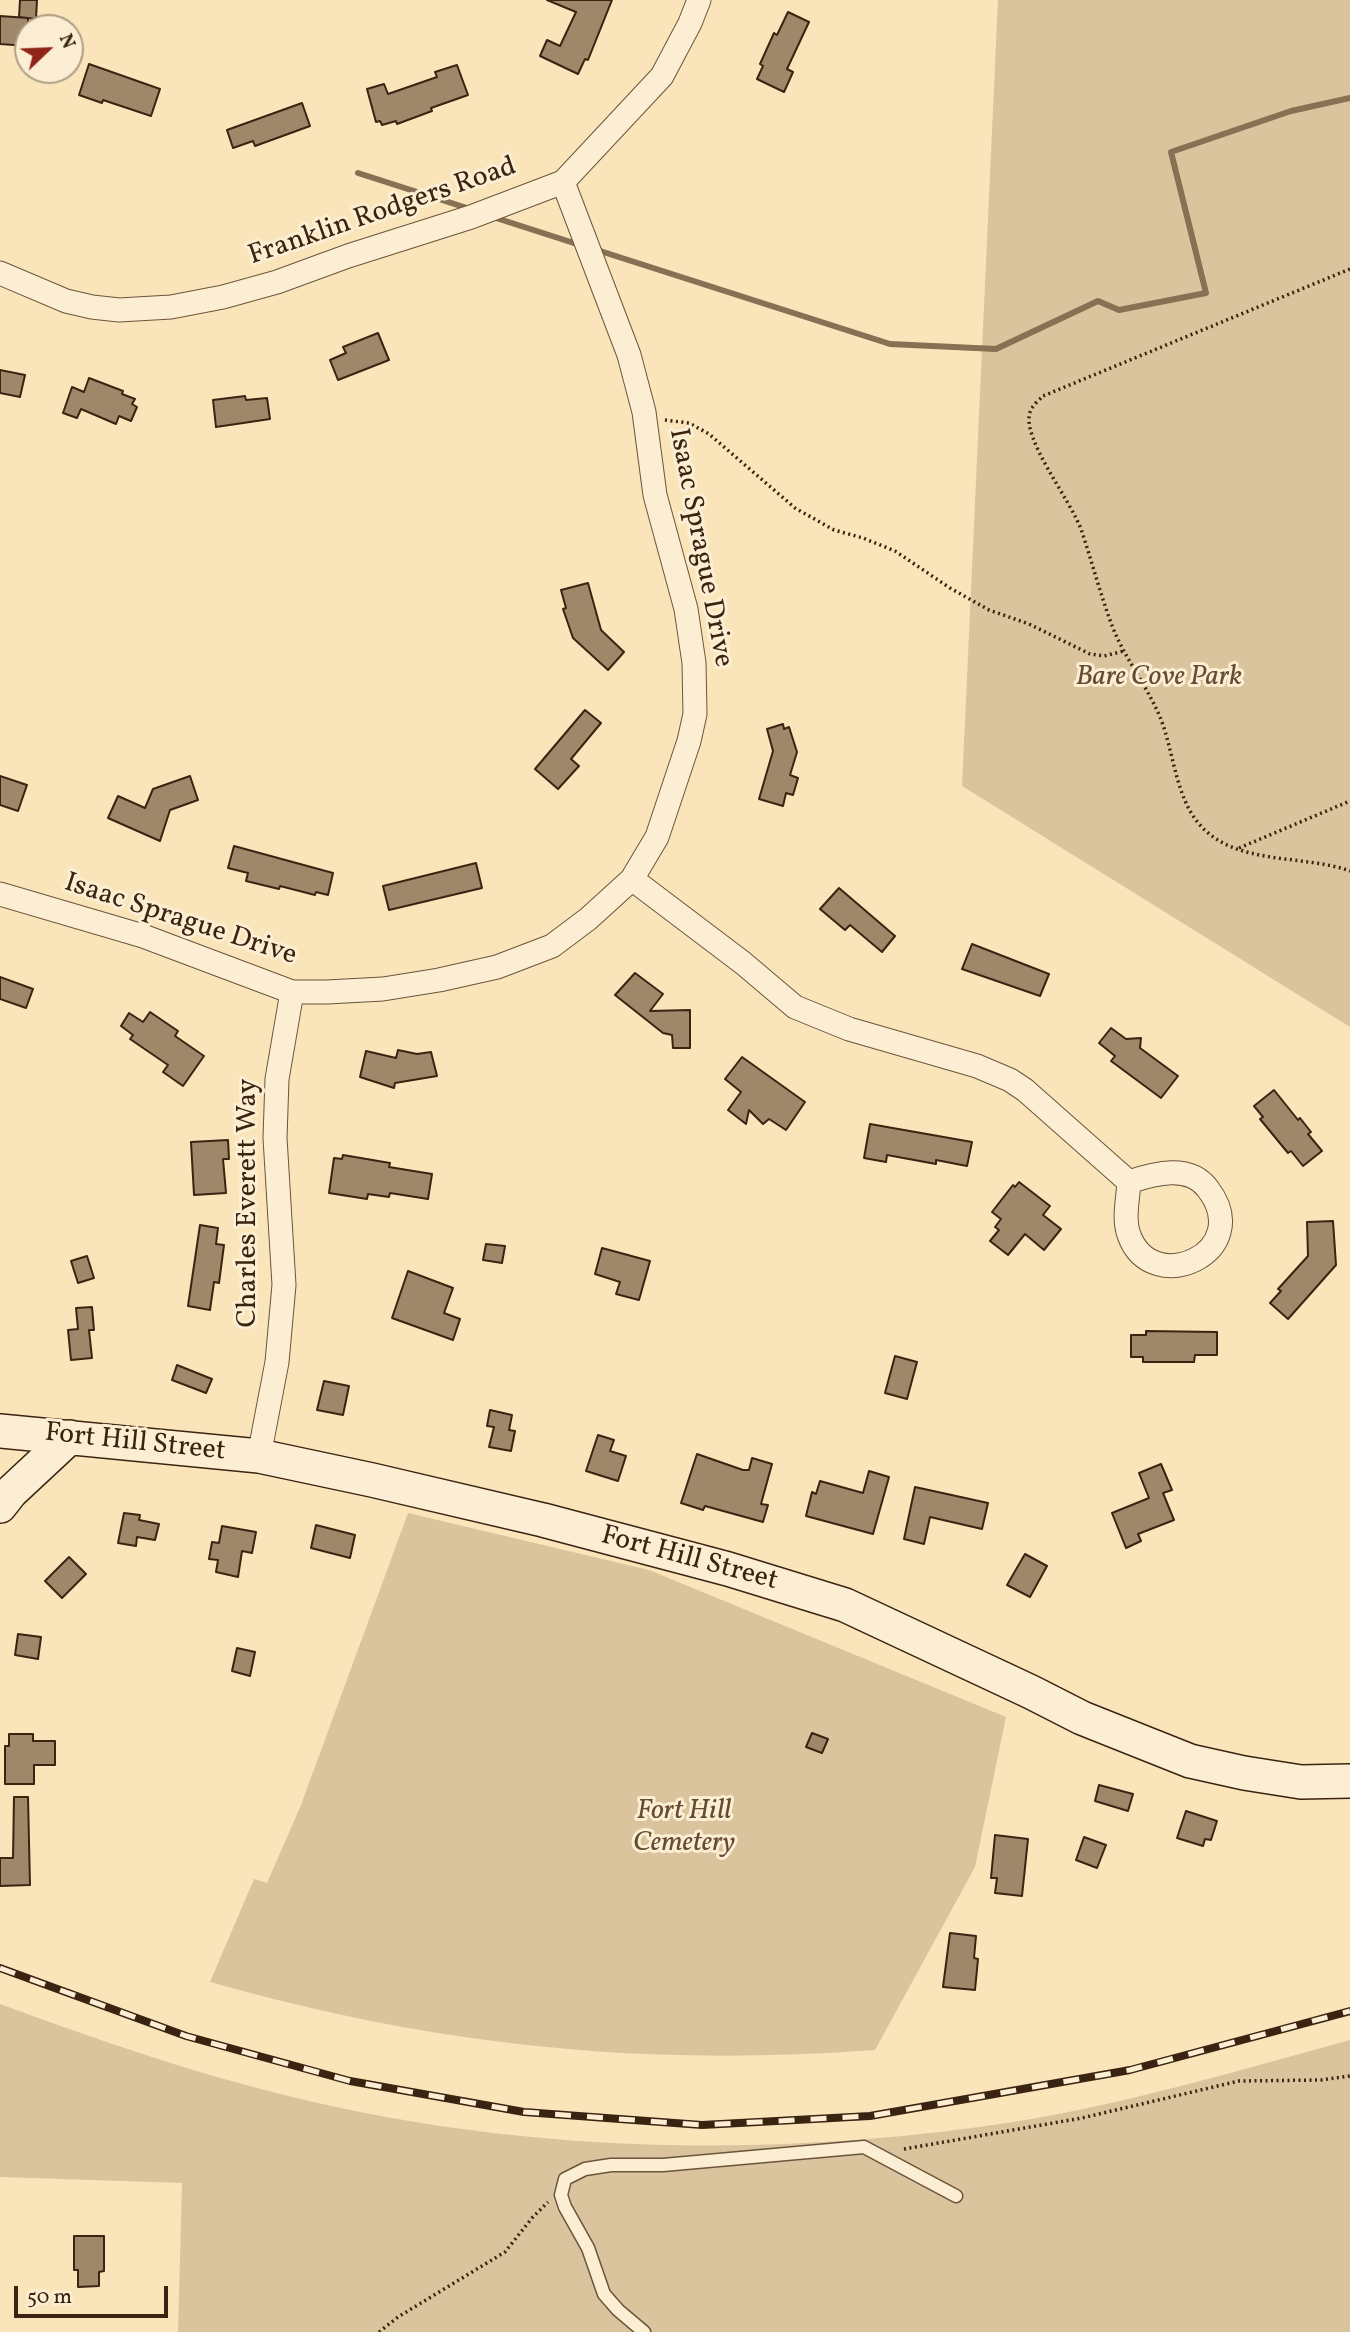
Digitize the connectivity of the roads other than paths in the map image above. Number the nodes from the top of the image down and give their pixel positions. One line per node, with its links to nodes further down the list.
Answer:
1 (699, 0): 2 (street, Franklin Rodgers Road)
2 (563, 181): 3 (street, Franklin Rodgers Road); 4 (street, Isaac Sprague Drive)
3 (0, 273)
4 (632, 878): 6 (street, Isaac Sprague Drive); 7 (street)
5 (0, 894): 6 (street, Isaac Sprague Drive)
6 (292, 992): 10 (street, Charles Everett Way)
7 (1129, 1182): 7 (street)
8 (0, 1431): 9 (main road, Fort Hill Street)
9 (70, 1437): 10 (main road, Fort Hill Street); 11 (main road)
10 (259, 1456): 12 (main road, Fort Hill Street)
11 (0, 1506)
12 (1350, 1781)
13 (956, 2196): 14 (lane)
14 (644, 2332)

